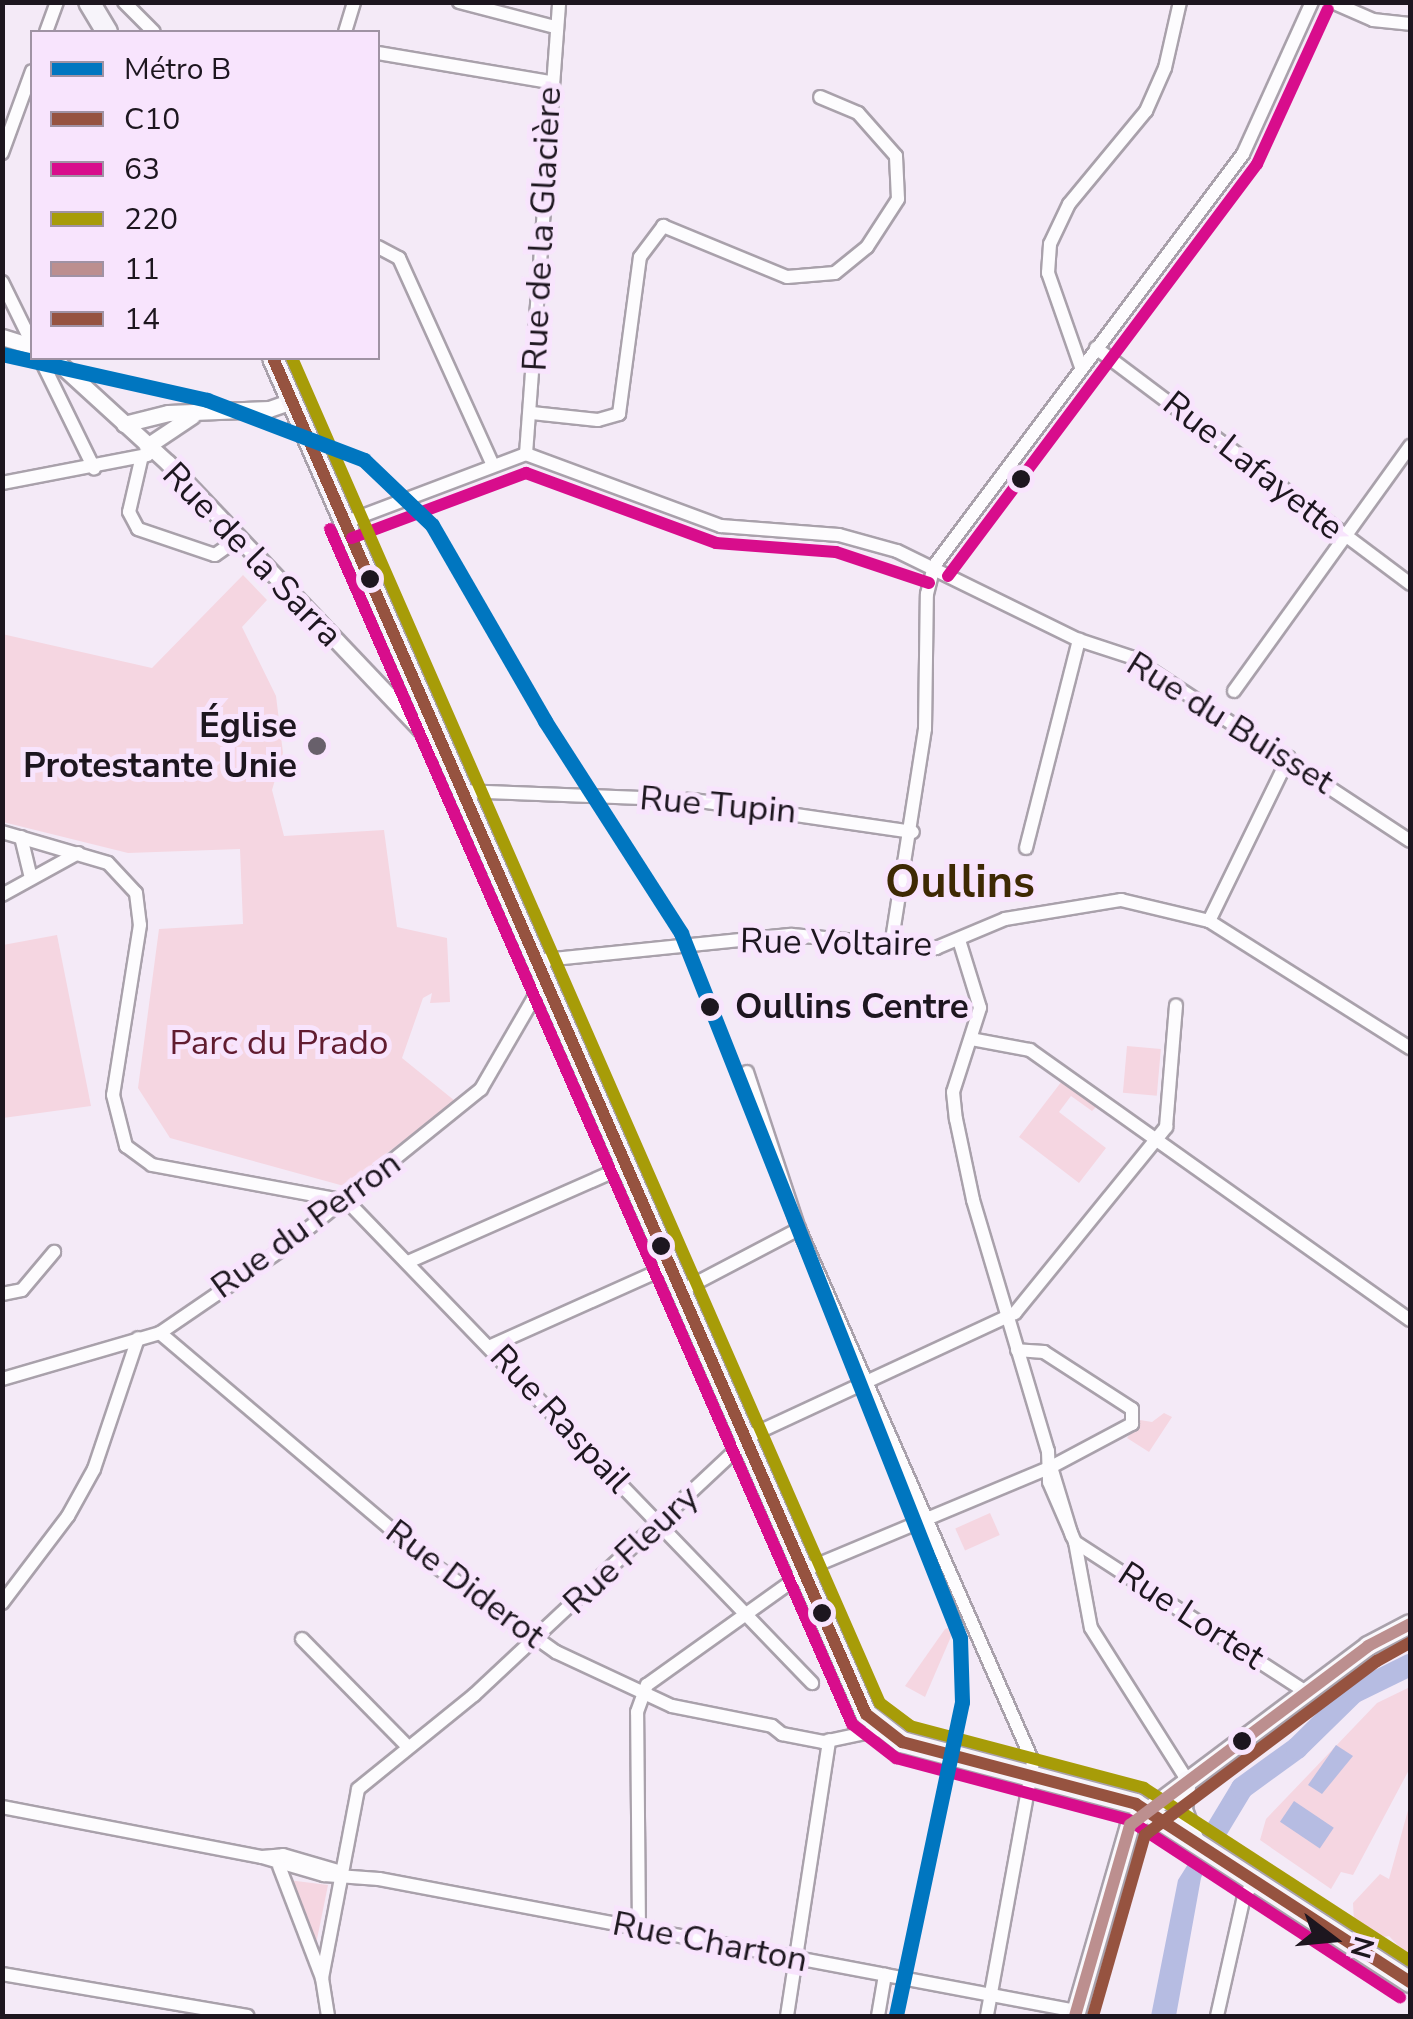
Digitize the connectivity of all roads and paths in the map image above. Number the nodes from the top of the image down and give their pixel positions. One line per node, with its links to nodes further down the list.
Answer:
1 (57, 2): 12 (street)
2 (89, 2): 13 (main road)
3 (124, 2): 14 (street)
4 (354, 2): 15 (street)
5 (459, 2): 11 (street)
6 (559, 2): 11 (street, Rue de la Glacière)
7 (1180, 2): 30 (street)
8 (1312, 2): 26 (street)
9 (1332, 2): 10 (street)
10 (1410, 24)
11 (555, 27): 18 (street, Rue de la Glacière)
12 (47, 30)
13 (106, 30)
14 (152, 30)
15 (346, 30)
16 (380, 53): 18 (street)
17 (30, 76): 20 (street)
18 (550, 82): 32 (street, Rue de la Glacière)
19 (820, 97): 32 (street)
20 (2, 153)
21 (380, 248): 38 (street)
22 (2, 282): 24 (street)
23 (2, 336): 25 (street)
24 (30, 340)
25 (30, 343)
26 (1096, 348): 30 (street); 42 (street, Rue Lafayette)
27 (41, 360): 39 (street)
28 (55, 360): 34 (street, Rue de la Sarra)
29 (274, 360): 31 (main road)
30 (1081, 366): 44 (street)
31 (292, 401): 33 (street); 41 (main road)
32 (532, 411): 37 (street, Rue de la Glacière)
33 (205, 412): 34 (street); 36 (street)
34 (124, 424): 36 (street, Rue de la Sarra)
35 (1410, 446): 42 (street)
36 (146, 452): 39 (street); 43 (street, Rue de la Sarra); 43 (street)
37 (526, 454): 38 (street); 44 (street, Rue du Buisset)
38 (492, 463): 41 (street)
39 (94, 468): 40 (street)
40 (2, 483)
41 (346, 522): 48 (main road)
42 (1344, 537): 45 (street, Rue Lafayette); 47 (street)
43 (238, 540): 48 (street, Rue de la Sarra)
44 (934, 566): 46 (street, Rue du Buisset); 52 (street)
45 (1410, 584)
46 (1079, 640): 49 (street, Rue du Buisset); 55 (street)
47 (1234, 691)
48 (447, 756): 50 (main road)
49 (1290, 757): 54 (street, Rue du Buisset); 59 (street)
50 (461, 791): 52 (street, Rue Tupin); 62 (main road)
51 (2, 832): 53 (street)
52 (913, 832): 61 (street)
53 (20, 837): 56 (street); 57 (street)
54 (1410, 841)
55 (1026, 848)
56 (78, 853): 57 (street); 70 (street)
57 (32, 878): 58 (street)
58 (2, 895)
59 (1209, 921): 60 (street, Rue Voltaire); 66 (street)
60 (958, 940): 61 (street, Rue Voltaire); 65 (street)
61 (890, 946): 62 (street, Rue Voltaire)
62 (534, 961): 63 (main road)
63 (543, 982): 69 (main road); 71 (street, Rue du Perron)
64 (1176, 1005): 68 (street)
65 (971, 1039): 68 (street); 79 (street)
66 (1410, 1048)
67 (746, 1072): 73 (street)
68 (1157, 1138): 79 (street); 80 (street)
69 (624, 1167): 75 (street); 76 (main road)
70 (303, 1193): 71 (street); 72 (street)
71 (347, 1201): 72 (street, Rue du Perron); 75 (street, Rue Raspail)
72 (319, 1220): 81 (street, Rue du Perron)
73 (799, 1229): 77 (street); 86 (street)
74 (54, 1252): 78 (street)
75 (408, 1262): 83 (street, Rue Raspail)
76 (668, 1267): 77 (main road); 83 (street)
77 (679, 1292): 87 (main road)
78 (2, 1294)
79 (1008, 1316): 84 (street); 86 (street, Rue Fleury)
80 (1410, 1320)
81 (160, 1333): 82 (street, Rue du Perron); 97 (street, Rue Diderot)
82 (138, 1338): 85 (street, Rue du Perron); 93 (street)
83 (491, 1346): 90 (street, Rue Raspail)
84 (1017, 1350): 88 (street); 88 (street)
85 (2, 1378)
86 (864, 1382): 87 (street, Rue Fleury); 89 (street)
87 (745, 1444): 90 (street, Rue Fleury); 92 (main road)
88 (1050, 1466): 89 (street); 91 (street)
89 (925, 1518): 92 (street); 104 (street)
90 (659, 1524): 94 (street, Rue Raspail); 97 (street, Rue Fleury)
91 (1074, 1540): 99 (street, Rue Lortet); 105 (street)
92 (802, 1574): 94 (street); 101 (main road)
93 (2, 1603)
94 (745, 1614): 98 (street, Rue Raspail); 100 (street)
95 (1410, 1624): 99 (main road)
96 (302, 1639): 103 (street)
97 (535, 1639): 100 (street, Rue Diderot); 103 (street, Rue Fleury)
98 (812, 1683)
99 (1306, 1692): 105 (main road)
100 (644, 1694): 102 (street, Rue Diderot); 113 (street)
101 (878, 1730): 102 (street, Rue Diderot); 104 (main road)
102 (829, 1740): 114 (street)
103 (408, 1748): 111 (street, Rue Fleury)
104 (1034, 1774): 107 (main road); 119 (street)
105 (1186, 1780): 107 (main road); 108 (main road)
106 (2, 1807): 109 (street, Rue Charton)
107 (1145, 1810): 108 (main road); 120 (main road)
108 (1177, 1820): 112 (main road)
109 (262, 1856): 110 (street, Rue Charton); 111 (street, Rue Charton)
110 (280, 1866): 111 (street, Rue Charton); 118 (street)
111 (343, 1873): 113 (street, Rue Charton); 118 (street, Rue Fleury)
112 (1255, 1877): 117 (main road); 126 (street)
113 (639, 1930): 114 (street, Rue Charton)
114 (796, 1958): 116 (street, Rue Charton); 123 (street)
115 (2, 1974): 121 (street)
116 (885, 1975): 119 (street, Rue Charton); 124 (street)
117 (1406, 1975)
118 (322, 1978): 122 (street)
119 (991, 1998): 120 (street, Rue Charton); 125 (street)
120 (1076, 2014)
121 (247, 2016)
122 (328, 2016)
123 (787, 2016)
124 (878, 2016)
125 (987, 2016)
126 (1216, 2016)

